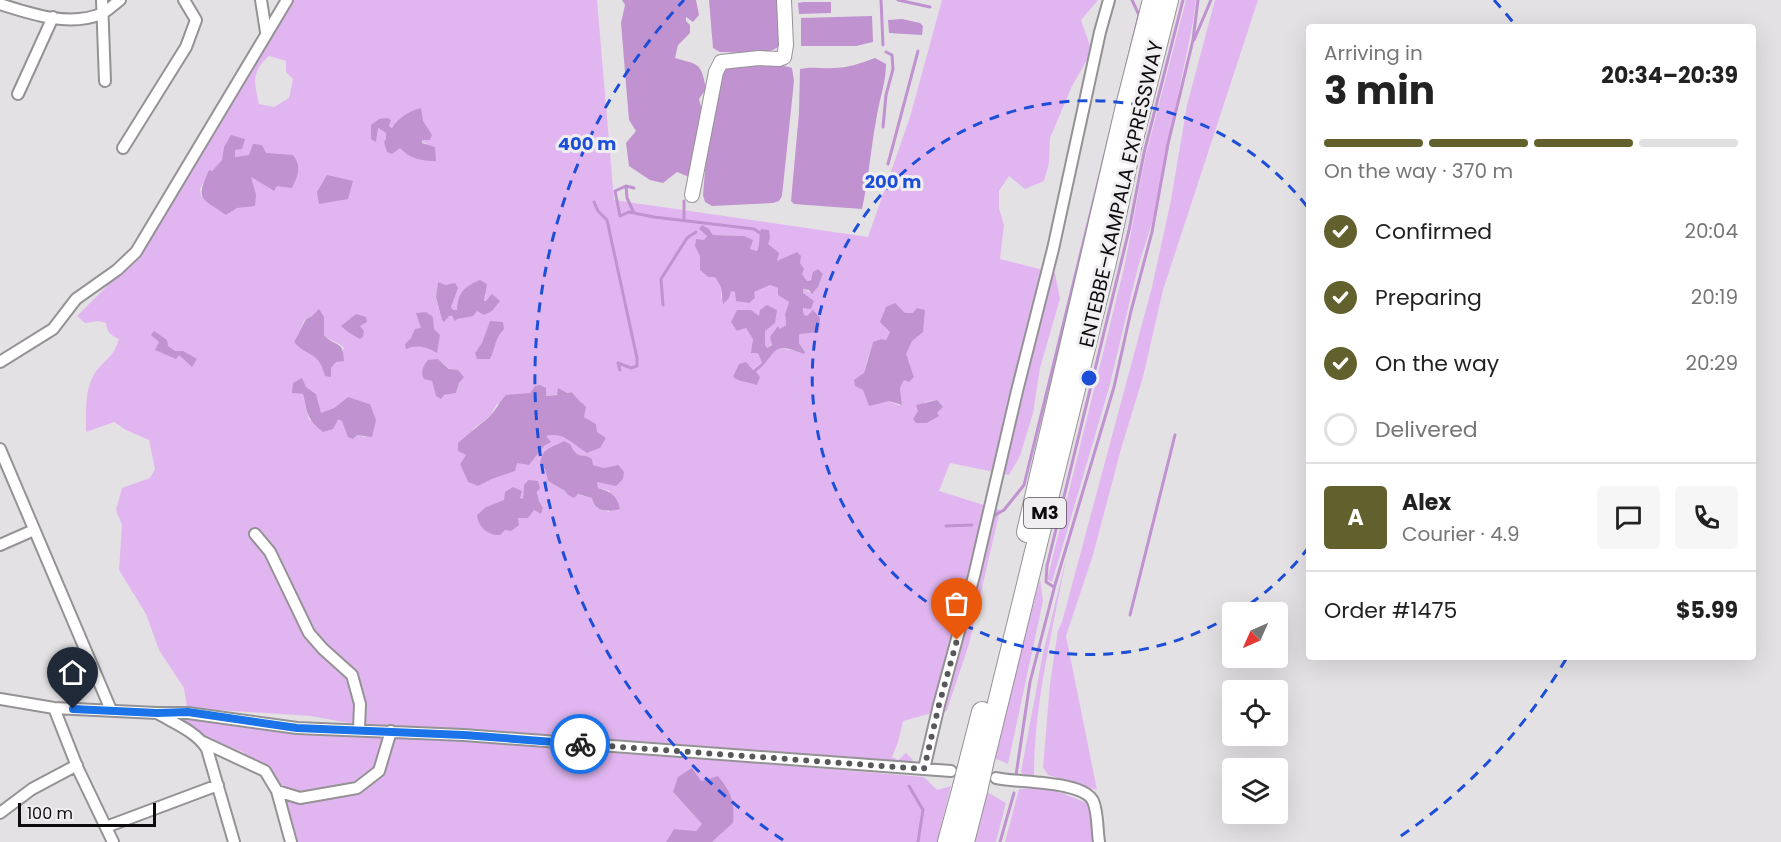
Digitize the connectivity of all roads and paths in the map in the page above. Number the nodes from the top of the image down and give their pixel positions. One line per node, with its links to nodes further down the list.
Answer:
1 (102, 0): 11 (street)
2 (120, 0): 11 (street)
3 (184, 0): 16 (street)
4 (261, 0): 13 (street)
5 (287, 0): 13 (street)
6 (784, 0): 17 (street)
7 (1108, 0): 32 (street)
8 (1153, 0): 31 (highway, M3)
9 (1168, 0): 31 (highway, ENTEBBE–KAMPALA EXPRESSWAY / M3)
10 (0, 5): 12 (street)
11 (101, 14): 12 (street); 14 (street)
12 (53, 17): 15 (street)
13 (266, 32): 18 (street)
14 (105, 81)
15 (18, 94)
16 (123, 148)
17 (692, 195)
18 (0, 362)
19 (0, 449): 20 (street)
20 (34, 530): 22 (street); 25 (street)
21 (255, 534): 27 (street)
22 (0, 545)
23 (0, 699): 24 (street)
24 (54, 708): 25 (street); 30 (street)
25 (111, 710): 26 (street)
26 (157, 713): 27 (street); 29 (street)
27 (359, 729): 28 (street)
28 (391, 731): 32 (street); 36 (street)
29 (203, 742): 34 (street); 36 (street)
30 (77, 765): 37 (street); 38 (street)
31 (983, 767): 35 (highway, ENTEBBE–KAMPALA EXPRESSWAY / M3, bridge); 44 (street)
32 (924, 769): 33 (street)
33 (951, 771)
34 (218, 785): 38 (street); 40 (street)
35 (970, 789): 42 (highway, ENTEBBE–KAMPALA EXPRESSWAY / M3); 43 (highway, ENTEBBE–KAMPALA EXPRESSWAY / M3)
36 (277, 791): 41 (street)
37 (0, 813)
38 (106, 827): 39 (street)
39 (113, 842)
40 (234, 842)
41 (291, 842)
42 (948, 842)
43 (964, 842)
44 (1099, 842)

